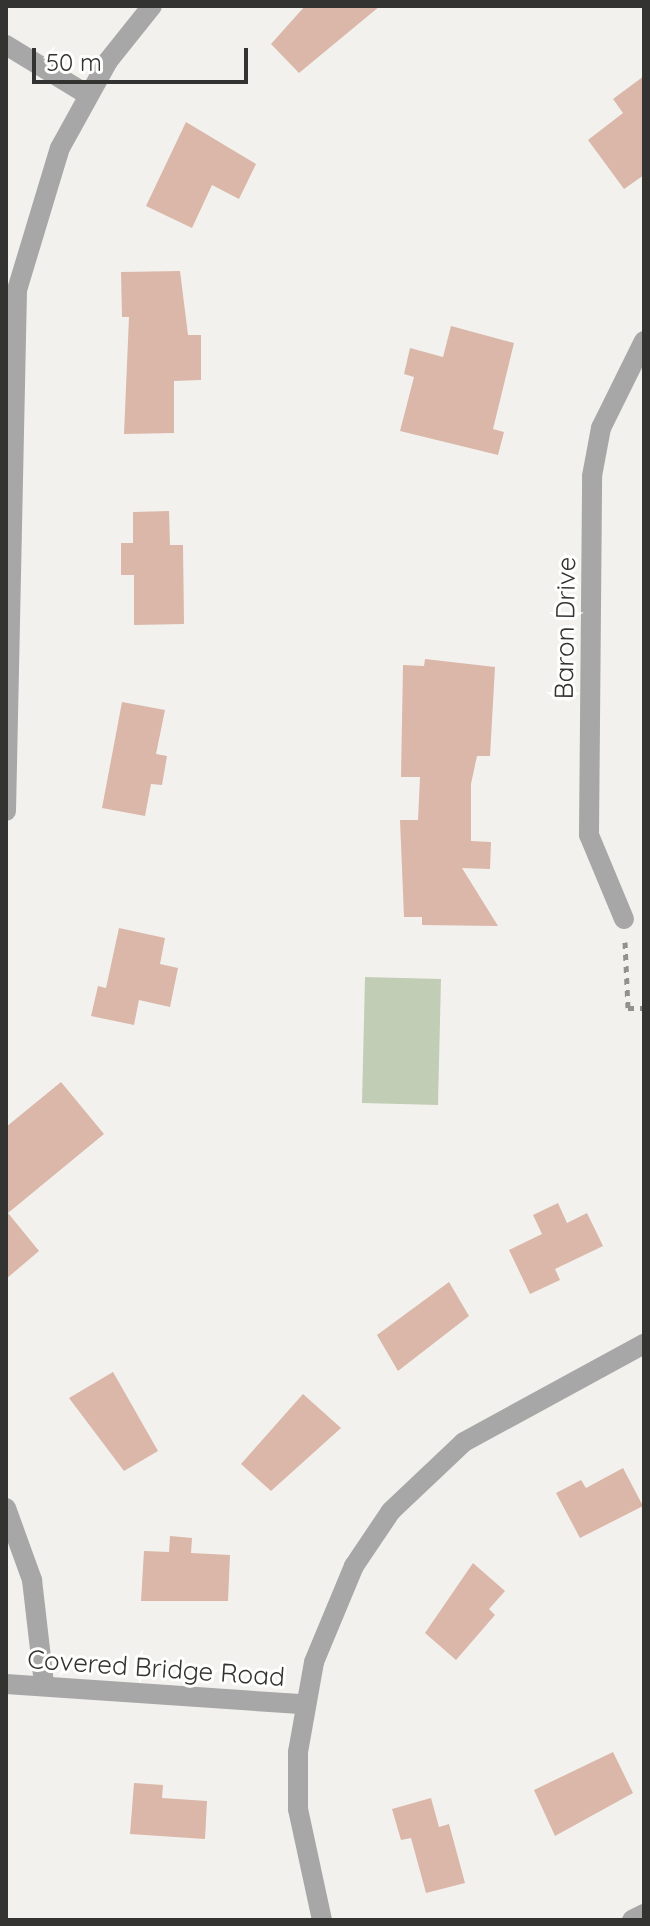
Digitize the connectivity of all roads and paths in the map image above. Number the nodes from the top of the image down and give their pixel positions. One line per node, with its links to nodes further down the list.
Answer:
1 (152, 6): 3 (street)
2 (6, 45): 3 (street)
3 (88, 95): 5 (street)
4 (644, 341): 6 (street, Baron Drive)
5 (6, 811)
6 (624, 919): 7 (path)
7 (644, 1008)
8 (644, 1344): 12 (street)
9 (6, 1508): 10 (street)
10 (44, 1683): 11 (street, Covered Bridge Road); 12 (street, Covered Bridge Road)
11 (6, 1684)
12 (303, 1704): 14 (street)
13 (644, 1914): 15 (street)
14 (322, 1920)
15 (632, 1920)

